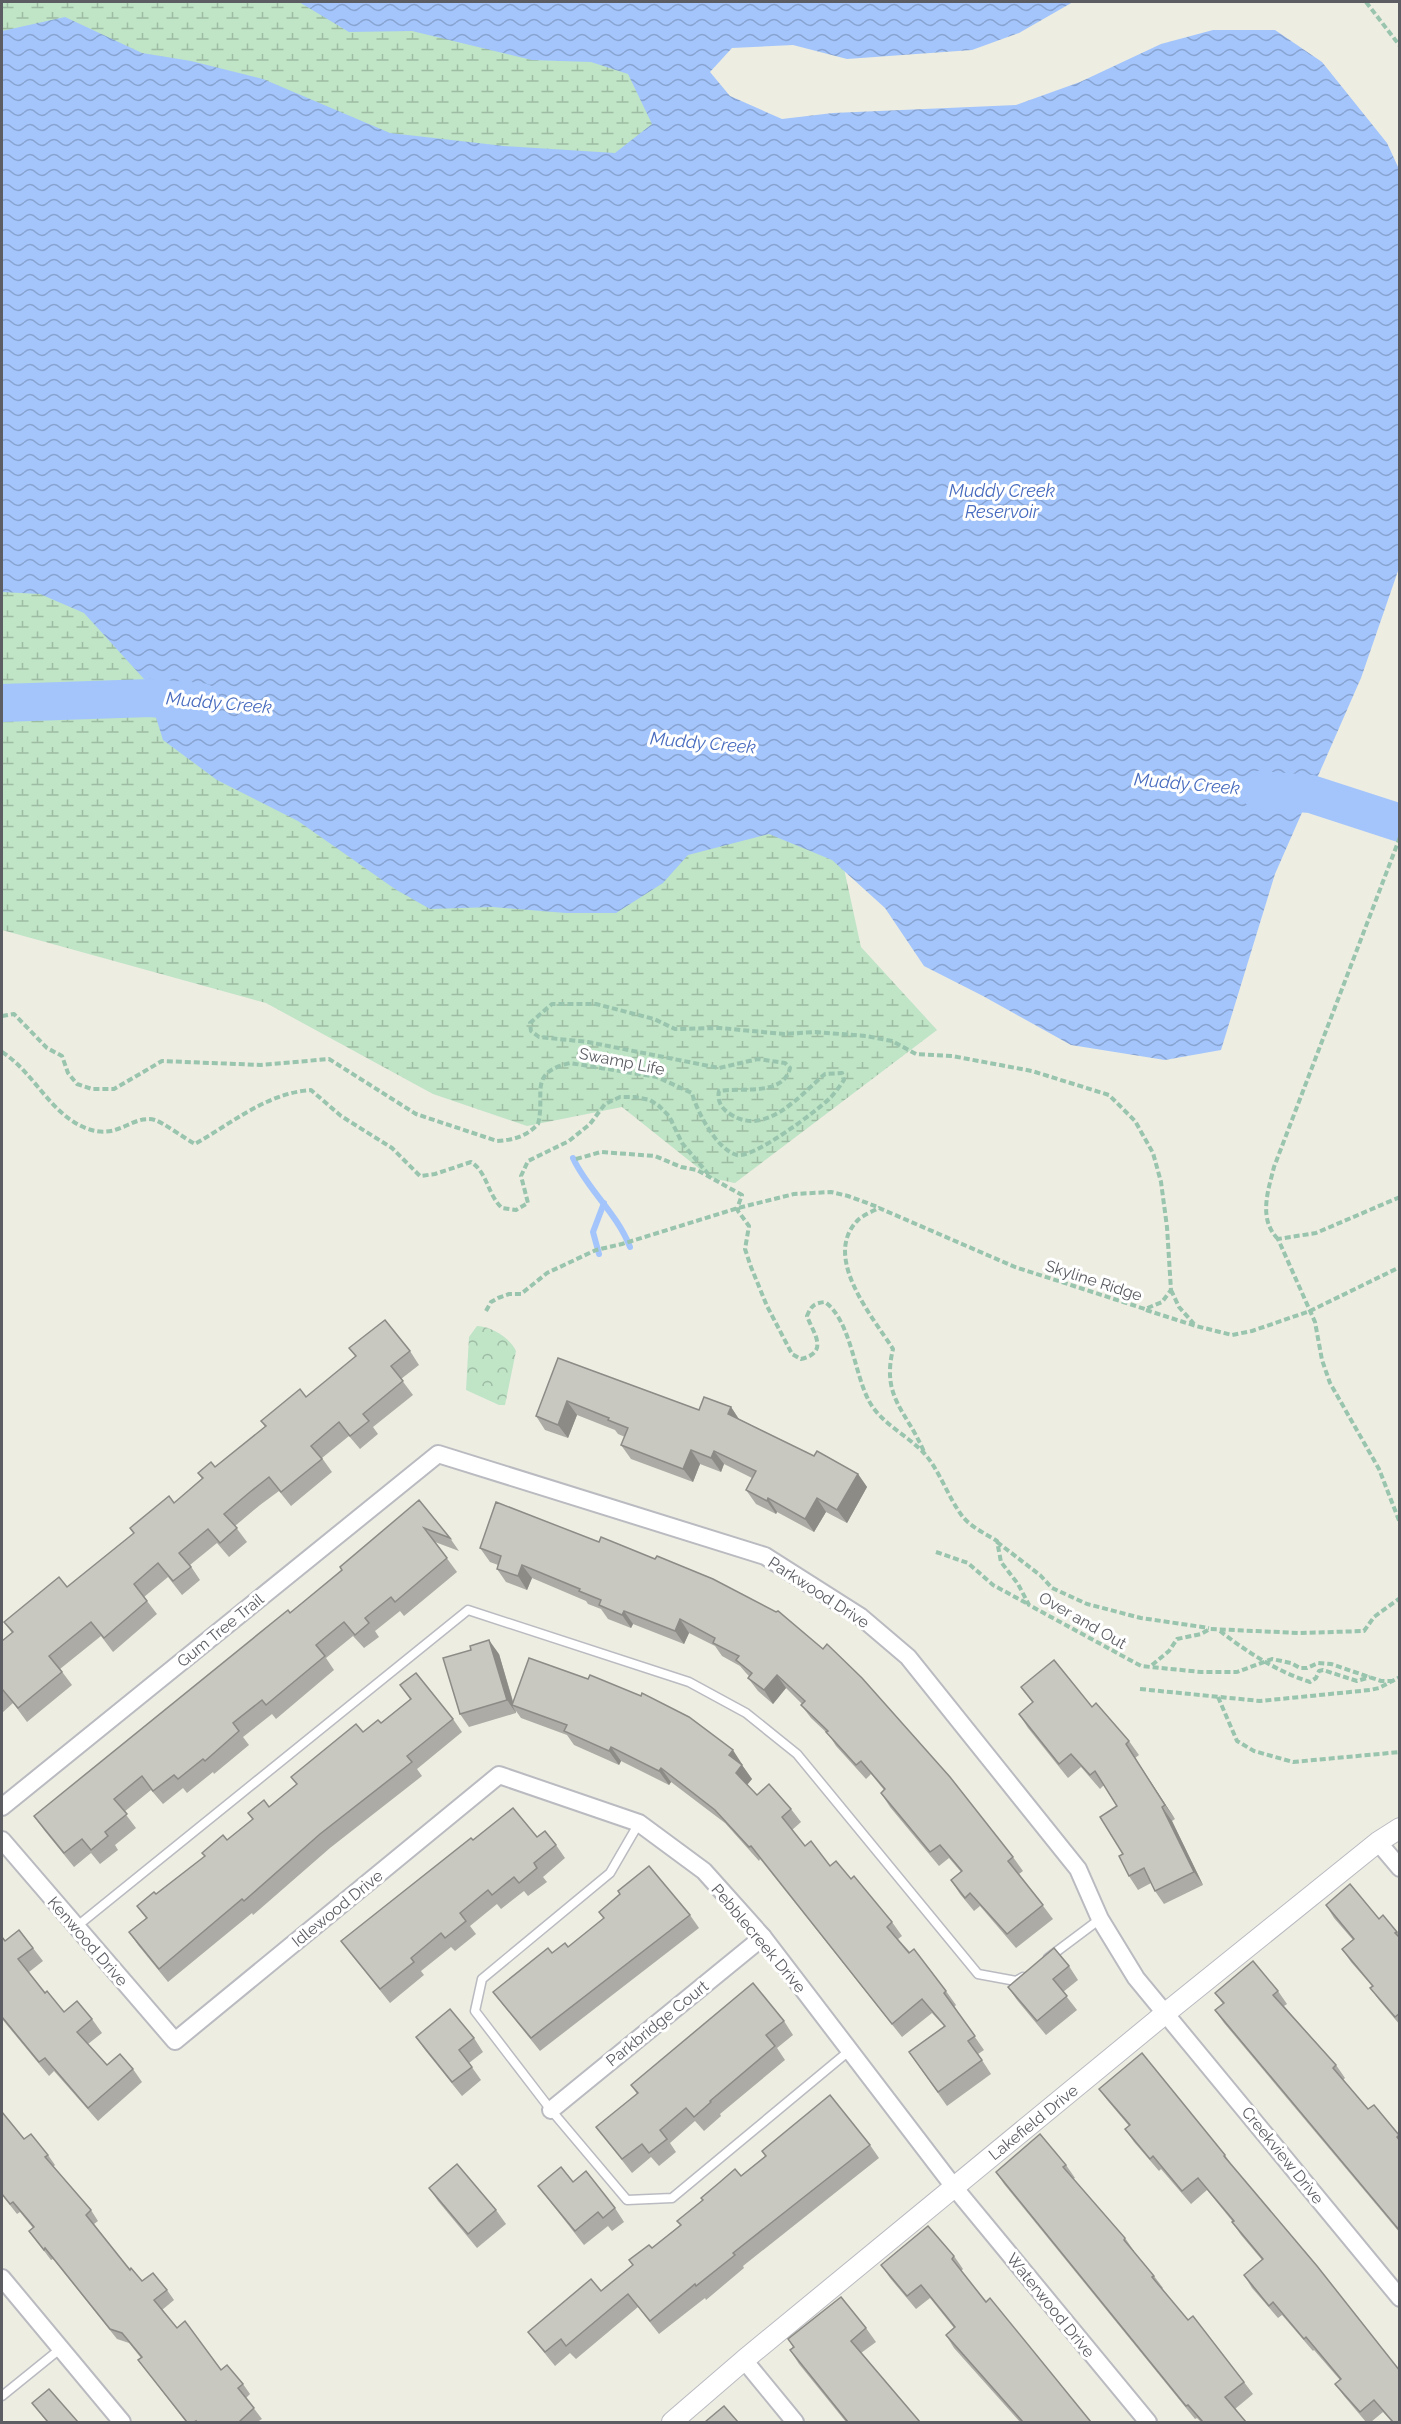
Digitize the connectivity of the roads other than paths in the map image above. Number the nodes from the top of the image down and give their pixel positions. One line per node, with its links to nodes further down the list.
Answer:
1 (438, 1454): 3 (street, Gum Tree Trail); 9 (street, Parkwood Drive)
2 (499, 1775): 4 (street, Pebblecreek Drive); 15 (street, Idlewood Drive)
3 (2, 1807)
4 (639, 1823): 11 (street, Pebblecreek Drive); 17 (lane)
5 (1400, 1828): 7 (street, Lakefield Drive)
6 (2, 1840): 10 (street, Kenwood Drive)
7 (1378, 1842): 8 (street); 14 (street, Lakefield Drive)
8 (1400, 1868)
9 (1100, 1919): 12 (lane); 14 (street, Parkwood Drive)
10 (76, 1927): 13 (lane); 15 (street, Kenwood Drive)
11 (763, 1937): 16 (street, Pebblecreek Drive); 17 (street, Parkbridge Court)
12 (1044, 1961)
13 (1035, 1968)
14 (1167, 2012): 18 (street, Lakefield Drive); 20 (street, Creekview Drive)
15 (175, 2041)
16 (849, 2051): 17 (lane); 18 (street, Pebblecreek Drive)
17 (551, 2110)
18 (954, 2187): 22 (street, Lakefield Drive); 27 (street, Waterwood Drive)
19 (2, 2278): 21 (street)
20 (1400, 2298)
21 (60, 2349): 23 (lane); 24 (street)
22 (744, 2360): 25 (street, Lakefield Drive); 26 (street)
23 (2, 2396)
24 (122, 2422)
25 (672, 2422)
26 (795, 2422)
27 (1148, 2422)

